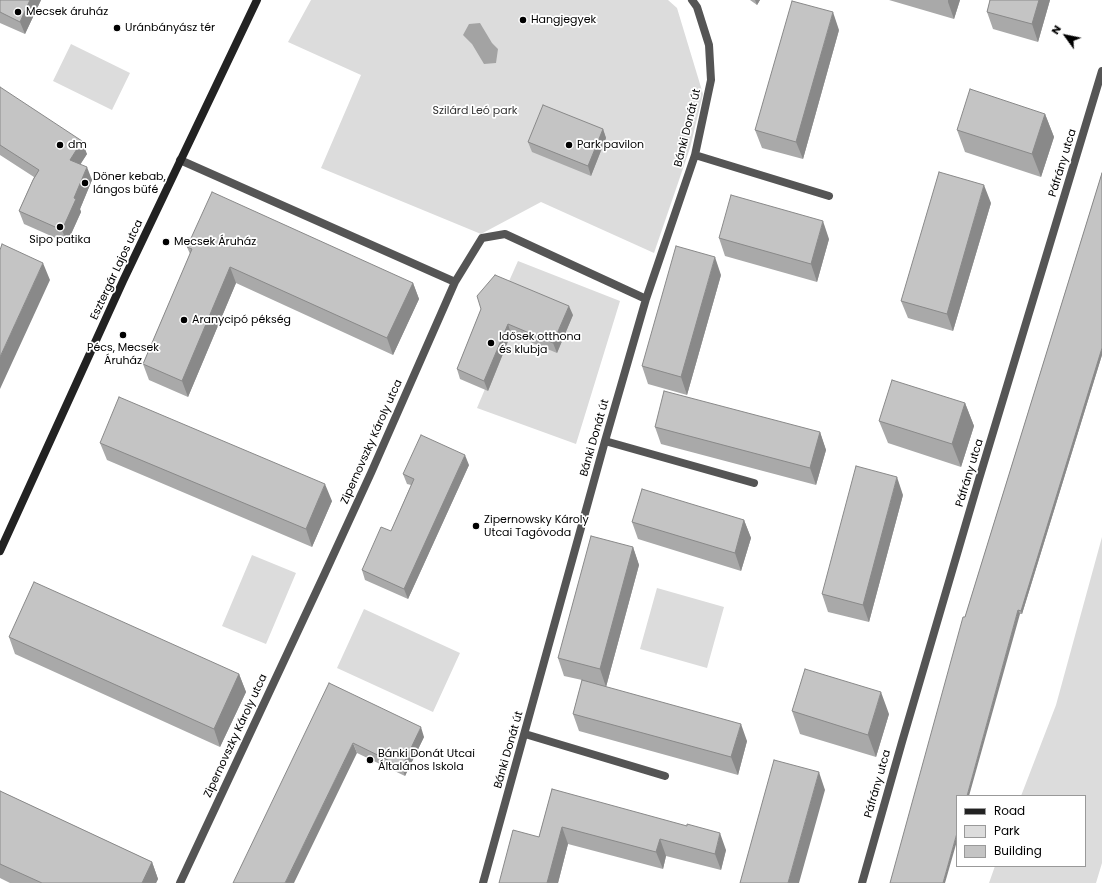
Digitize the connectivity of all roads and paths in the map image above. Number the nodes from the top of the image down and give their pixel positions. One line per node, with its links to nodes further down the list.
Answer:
1 (257, 0): 5 (street, Esztergár Lajos utca)
2 (692, 0): 4 (street, Bánki Donát út)
3 (1102, 71): 16 (street, Páfrány utca)
4 (695, 155): 6 (street); 8 (street, Bánki Donát út)
5 (180, 160): 7 (street); 11 (street, Esztergár Lajos utca)
6 (829, 196)
7 (455, 282): 8 (street, Zipernovszky Károly utca); 14 (street, Zipernovszky Károly utca)
8 (646, 299): 9 (street, Bánki Donát út)
9 (605, 441): 10 (street); 12 (street, Bánki Donát út)
10 (754, 483)
11 (0, 550)
12 (525, 734): 13 (street); 15 (street, Bánki Donát út)
13 (665, 776)
14 (180, 883)
15 (483, 883)
16 (862, 883)

